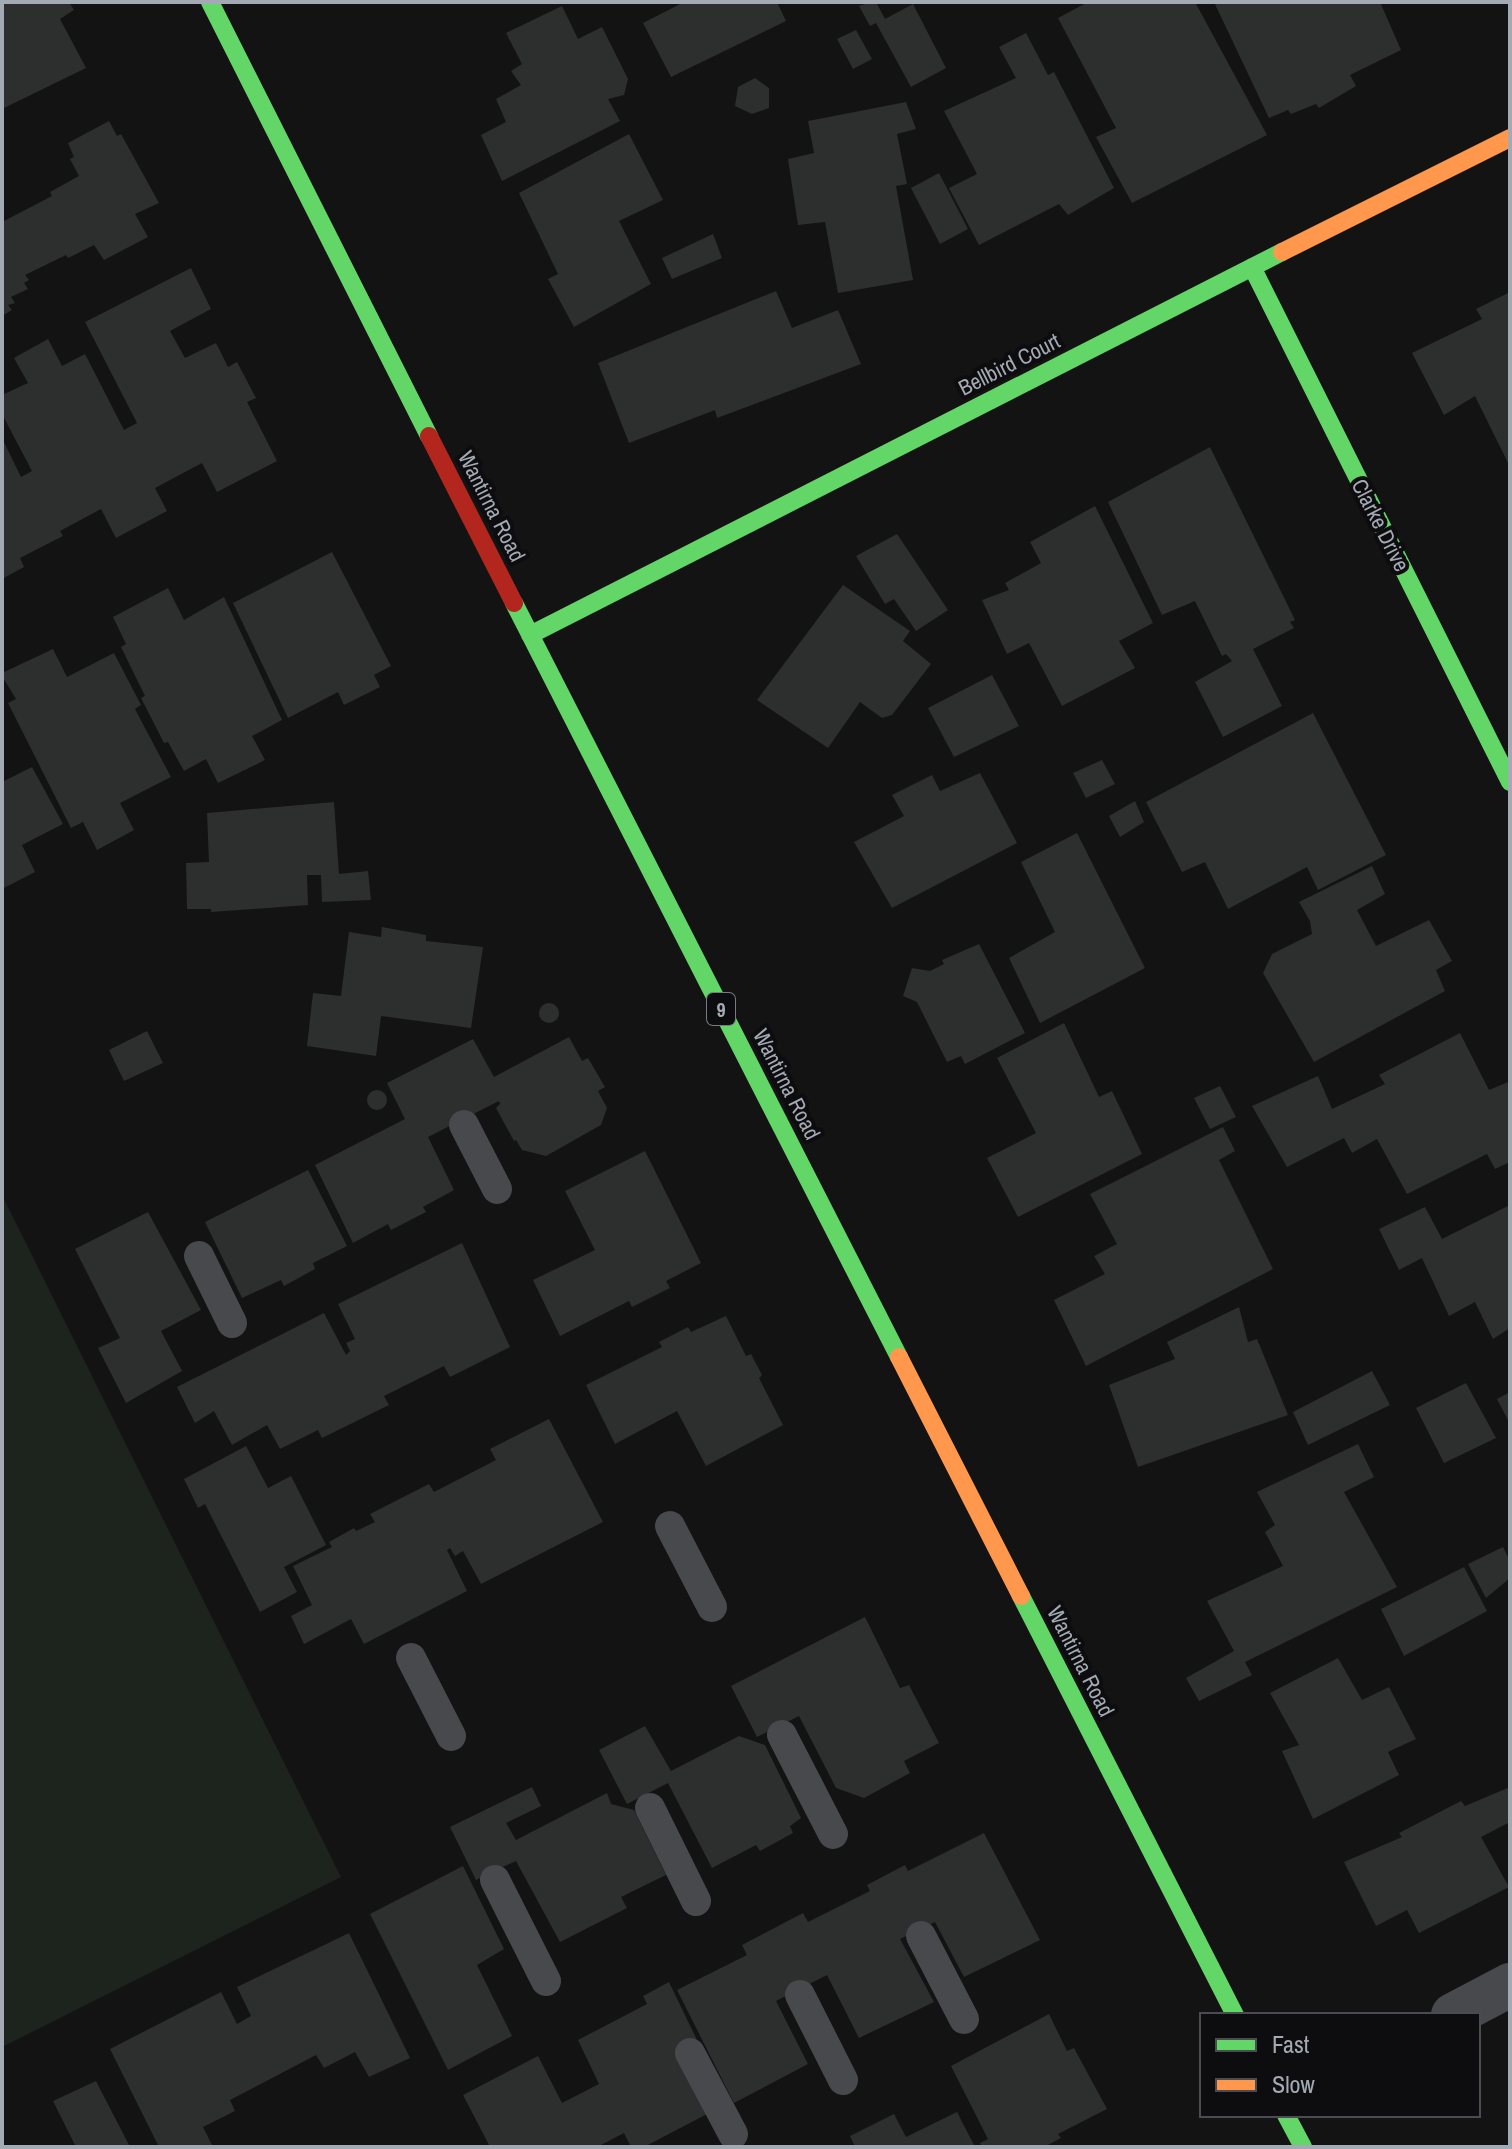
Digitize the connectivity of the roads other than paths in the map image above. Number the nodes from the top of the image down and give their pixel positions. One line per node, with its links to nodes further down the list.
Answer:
1 (210, 2): 4 (main road, Wantirna Road / 9)
2 (1510, 138): 3 (main road, Bellbird Court)
3 (1252, 267): 4 (main road, Bellbird Court); 5 (main road, Clarke Drive)
4 (530, 635): 23 (main road, Wantirna Road / 9)
5 (1510, 782)
6 (464, 1125): 7 (lane)
7 (497, 1189)
8 (199, 1256): 9 (lane)
9 (232, 1323)
10 (670, 1526): 11 (lane)
11 (712, 1607)
12 (411, 1658): 14 (lane)
13 (782, 1735): 16 (lane)
14 (451, 1736)
15 (650, 1808): 18 (lane)
16 (833, 1834)
17 (495, 1880): 20 (lane)
18 (696, 1901)
19 (921, 1936): 25 (lane)
20 (546, 1981)
21 (1510, 1985): 24 (street)
22 (800, 1995): 27 (lane)
23 (1234, 2013)
24 (1457, 2013)
25 (964, 2019)
26 (690, 2053): 29 (lane)
27 (843, 2080)
28 (1287, 2117): 30 (main road)
29 (733, 2134)
30 (1303, 2147)

